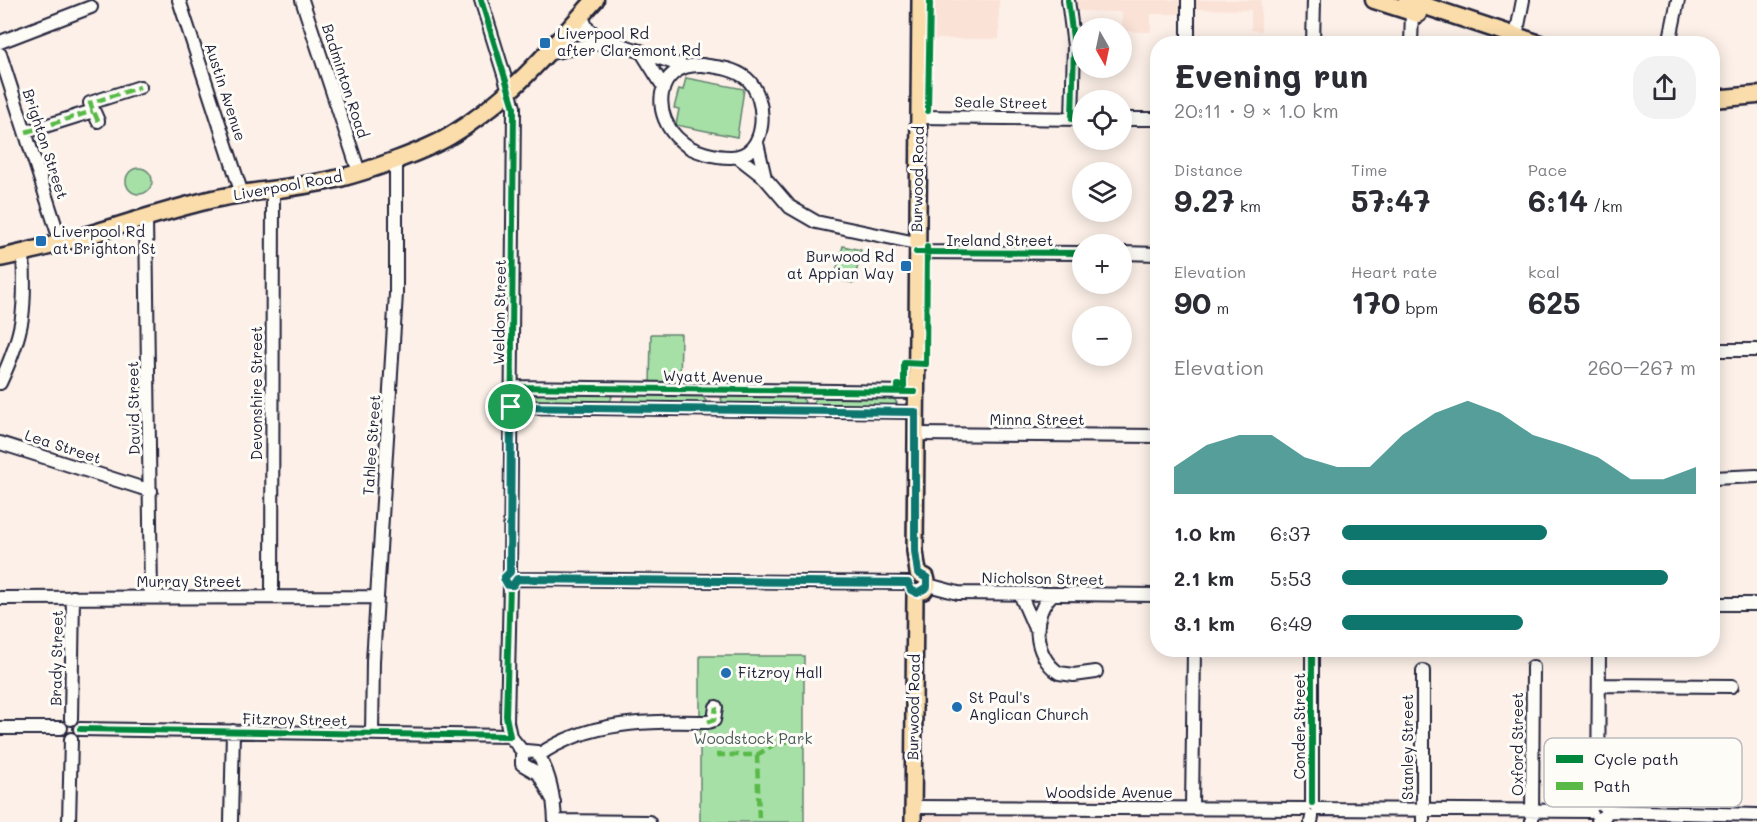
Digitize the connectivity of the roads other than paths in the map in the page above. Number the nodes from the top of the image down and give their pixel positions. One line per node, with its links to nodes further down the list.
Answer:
1 (179, 0): 46 (street, Austin Avenue)
2 (302, 0): 43 (street, Badminton Road)
3 (481, 0): 29 (street, Weldon Street)
4 (595, 0): 14 (highway, Liverpool Road)
5 (920, 0): 35 (main road, Burwood Road)
6 (1068, 0): 30 (street)
7 (1188, 0): 15 (street)
8 (1314, 0): 16 (street)
9 (1374, 0): 12 (highway)
10 (1523, 0): 19 (street)
11 (1678, 0): 20 (street)
12 (1410, 6): 17 (street); 18 (highway)
13 (91, 7): 22 (street)
14 (581, 15): 21 (street); 25 (highway, Liverpool Road)
15 (1188, 36)
16 (1313, 36)
17 (1411, 36)
18 (1498, 36)
19 (1511, 36)
20 (1671, 36)
21 (608, 41): 23 (street); 25 (street)
22 (0, 42)
23 (641, 51): 26 (street); 27 (street)
24 (0, 54): 39 (street, Brighton Street)
25 (547, 54): 29 (highway, Liverpool Road)
26 (683, 66): 27 (street); 40 (street)
27 (663, 86): 41 (street)
28 (140, 87): 39 (street)
29 (510, 89): 42 (highway, Liverpool Road); 58 (street, Weldon Street)
30 (1076, 90)
31 (1757, 95): 32 (highway)
32 (1720, 98)
33 (1757, 106): 34 (highway)
34 (1720, 109)
35 (919, 117): 36 (street, Seale Street); 49 (main road, Burwood Road)
36 (1072, 119)
37 (1132, 119): 38 (street)
38 (1150, 119)
39 (26, 132): 48 (street, Brighton Street)
40 (757, 143): 41 (street); 44 (street)
41 (738, 157): 44 (street, Ireland Street)
42 (396, 158): 43 (highway, Liverpool Road); 76 (street, Tahlee Street)
43 (358, 172): 45 (highway, Liverpool Road)
44 (765, 178): 49 (street, Ireland Street)
45 (273, 189): 46 (highway, Liverpool Road); 75 (street, Devonshire Street)
46 (242, 194): 47 (highway, Liverpool Road)
47 (146, 218): 48 (highway, Liverpool Road); 67 (street, David Street)
48 (61, 243): 50 (highway, Liverpool Road)
49 (916, 247): 51 (street, Ireland Street); 59 (main road, Burwood Road)
50 (23, 253): 54 (highway, Liverpool Road); 57 (street)
51 (1072, 253)
52 (1132, 253): 53 (street)
53 (1150, 254)
54 (0, 258)
55 (1720, 350): 56 (street)
56 (1757, 350)
57 (0, 383)
58 (511, 387): 59 (street, Wyatt Avenue); 60 (street, Weldon Street)
59 (915, 392): 61 (main road, Burwood Road)
60 (511, 407): 61 (street); 68 (street, Weldon Street)
61 (915, 412): 62 (main road, Burwood Road)
62 (915, 434): 63 (street, Minna Street); 69 (main road, Burwood Road)
63 (1150, 436)
64 (0, 443): 67 (street, Lea Street)
65 (1757, 476): 66 (street)
66 (1720, 478)
67 (150, 491): 74 (street, David Street)
68 (512, 579): 69 (street, Nicholson Street); 95 (street, Weldon Street)
69 (918, 583): 70 (street, Nicholson Street); 104 (main road, Burwood Road)
70 (1020, 594): 71 (street, Nicholson Street); 80 (street)
71 (1053, 594): 72 (street, Nicholson Street); 80 (street)
72 (1150, 595)
73 (73, 597): 74 (street, Murray Street); 77 (street, Murray Street); 90 (street, Brady Street)
74 (151, 597): 75 (street, Murray Street)
75 (272, 597): 76 (street, Murray Street)
76 (377, 597): 94 (street, Tahlee Street)
77 (0, 598)
78 (1720, 604): 79 (street)
79 (1757, 604)
80 (1037, 633): 86 (street)
81 (1194, 657): 99 (street)
82 (1312, 657): 100 (street, Conder Street)
83 (1599, 657): 87 (street)
84 (1533, 667): 105 (street, Oxford Street)
85 (1423, 671): 103 (street, Stanley Street)
86 (1096, 672)
87 (1599, 685): 88 (street); 96 (street)
88 (1732, 686)
89 (716, 707): 98 (street)
90 (76, 724): 92 (street); 93 (street, Fitzroy Street); 97 (street)
91 (0, 728): 92 (street)
92 (61, 728): 97 (street)
93 (233, 731): 94 (street, Fitzroy Street); 107 (street)
94 (372, 734): 95 (street, Fitzroy Street)
95 (510, 736): 98 (street)
96 (1599, 738)
97 (71, 739): 106 (street)
98 (537, 761): 108 (street)
99 (1192, 808): 100 (street, Woodside Avenue); 104 (street, Woodside Avenue)
100 (1312, 812): 103 (street, Woodside Avenue)
101 (1598, 813): 102 (street, Woodside Avenue); 105 (street, Woodside Avenue)
102 (1757, 815)
103 (1423, 816): 105 (street, Woodside Avenue)
104 (911, 817)
105 (1532, 817)
106 (69, 822)
107 (231, 822)
108 (555, 822): 109 (street)
109 (649, 822)

